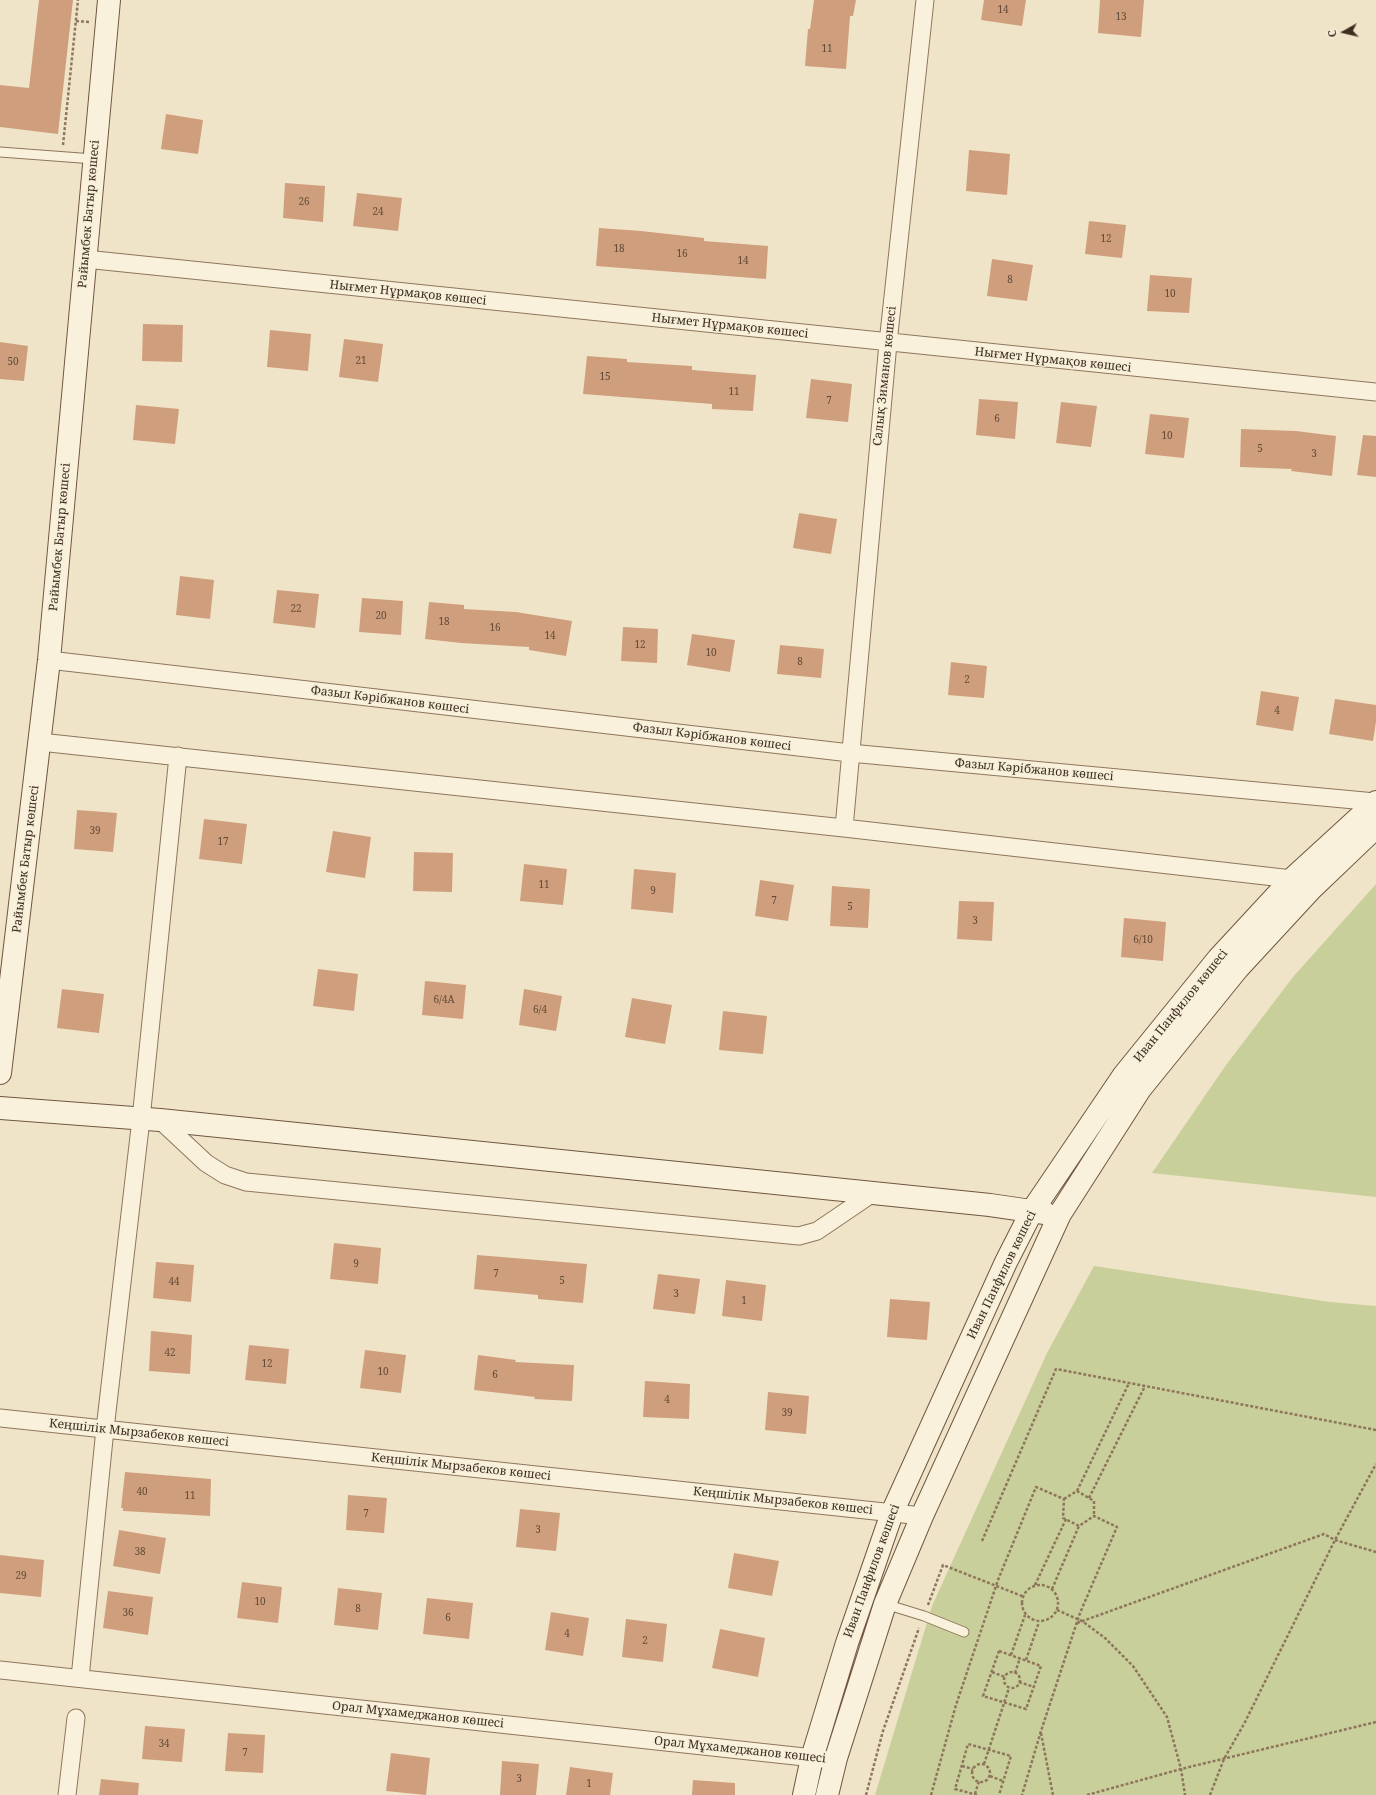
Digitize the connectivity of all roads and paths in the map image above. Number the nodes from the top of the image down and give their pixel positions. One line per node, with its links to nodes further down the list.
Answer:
1 (78, 0): 5 (path)
2 (110, 0): 6 (street, Райымбек Батыр көшесі)
3 (925, 0): 8 (street, Салық Зиманов көшесі)
4 (0, 152): 5 (lane)
5 (62, 157): 6 (lane)
6 (94, 159): 7 (street, Райымбек Батыр көшесі)
7 (85, 259): 8 (street, Нығмет Нұрмақов көшесі); 10 (street, Райымбек Батыр көшесі)
8 (888, 343): 9 (street, Нығмет Нұрмақов көшесі); 12 (street, Салық Зиманов көшесі)
9 (1376, 392)
10 (49, 660): 11 (street, Райымбек Батыр көшесі); 12 (street, Фазыл Кәрібжанов көшесі)
11 (40, 742): 13 (street); 19 (street, Райымбек Батыр көшесі)
12 (850, 753): 14 (street, Фазыл Кәрібжанов көшесі); 16 (street, Салық Зиманов көшесі)
13 (178, 756): 16 (street); 21 (street)
14 (1376, 802): 17 (street, Иван Панфилов көшесі)
15 (1376, 827): 18 (street, Иван Панфилов көшесі)
16 (844, 828): 17 (street)
17 (1292, 879): 18 (street); 23 (street, Иван Панфилов көшесі)
18 (1311, 889): 24 (street, Иван Панфилов көшесі)
19 (0, 1073)
20 (0, 1108): 21 (street)
21 (150, 1120): 22 (street); 22 (street); 28 (street)
22 (873, 1193): 23 (street)
23 (1032, 1211): 24 (street); 34 (street, Иван Панфилов көшесі)
24 (1060, 1214): 35 (street, Иван Панфилов көшесі)
25 (1129, 1383): 26 (path); 31 (path); 40 (path)
26 (1145, 1386): 29 (path); 32 (path)
27 (0, 1418): 28 (street, Кеңшілік Мырзабеков көшесі)
28 (105, 1429): 34 (street, Кеңшілік Мырзабеков көшесі); 62 (street)
29 (1376, 1430)
30 (1376, 1464): 39 (path)
31 (1077, 1491): 32 (path); 33 (path)
32 (1088, 1498): 36 (path)
33 (1064, 1499): 37 (path); 42 (path)
34 (892, 1513): 35 (street, Кеңшілік Мырзабеков көшесі); 71 (street, Иван Панфилов көшесі)
35 (922, 1516): 46 (street, Иван Панфилов көшесі)
36 (1094, 1516): 38 (path); 50 (path)
37 (1066, 1519): 38 (path); 43 (path)
38 (1079, 1526): 44 (path)
39 (1335, 1540): 41 (path); 51 (path); 72 (path)
40 (982, 1541)
41 (1376, 1552)
42 (997, 1585): 45 (path); 49 (path); 86 (path)
43 (1034, 1586): 44 (path); 45 (path)
44 (1052, 1588): 47 (path)
45 (1022, 1596): 48 (path)
46 (885, 1604): 49 (lane); 73 (street, Иван Панфилов көшесі)
47 (1057, 1610): 50 (path); 52 (path)
48 (1026, 1615): 52 (path); 55 (path)
49 (924, 1616): 54 (lane); 85 (path)
50 (1078, 1619): 51 (path); 53 (path)
51 (1082, 1621): 53 (path); 77 (path)
52 (1039, 1622): 57 (path)
53 (1076, 1623): 69 (path)
54 (964, 1632)
55 (1011, 1655): 56 (path); 59 (path)
56 (1020, 1658): 57 (path); 60 (path)
57 (1026, 1660): 64 (path)
58 (0, 1670): 62 (street, Орал Мұхамеджанов көшесі)
59 (992, 1672): 61 (path); 66 (path)
60 (1015, 1673): 61 (path); 63 (path)
61 (1005, 1677): 65 (path)
62 (80, 1678): 71 (street, Орал Мұхамеджанов көшесі)
63 (1019, 1682): 64 (path); 65 (path)
64 (1034, 1687): 66 (path)
65 (1009, 1688): 66 (path)
66 (1004, 1702): 70 (path)
67 (76, 1718): 82 (street)
68 (1376, 1722): 72 (path)
69 (1041, 1731): 89 (path); 90 (path)
70 (988, 1750): 74 (path); 75 (path); 80 (path)
71 (812, 1758): 73 (street, Орал Мұхамеджанов көшесі); 83 (street, Иван Панфилов көшесі)
72 (1224, 1759): 77 (path); 93 (path)
73 (835, 1760): 84 (street, Иван Панфилов көшесі)
74 (984, 1764): 76 (path); 78 (path)
75 (962, 1766): 76 (path); 81 (path)
76 (973, 1769): 79 (path)
77 (1180, 1769): 91 (path); 92 (path)
78 (990, 1776): 79 (path); 80 (path)
79 (979, 1781): 87 (path)
80 (1003, 1781): 88 (path)
81 (965, 1793): 87 (path)
82 (67, 1795)
83 (804, 1795)
84 (827, 1795)
85 (866, 1795)
86 (931, 1795)
87 (976, 1795)
88 (999, 1795)
89 (1022, 1795)
90 (1053, 1795)
91 (1087, 1795)
92 (1185, 1795)
93 (1210, 1795)

